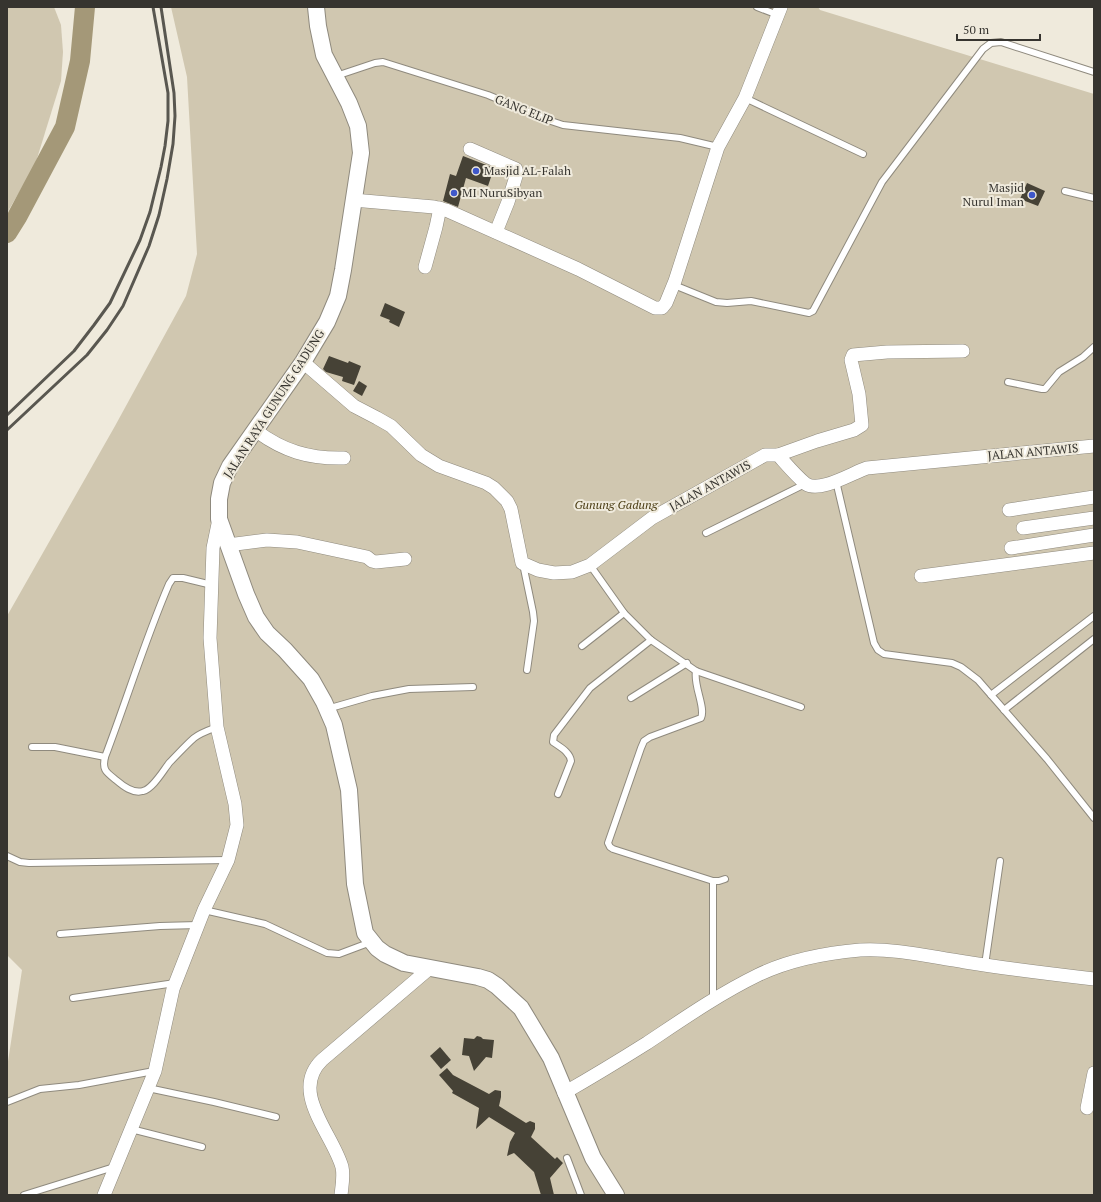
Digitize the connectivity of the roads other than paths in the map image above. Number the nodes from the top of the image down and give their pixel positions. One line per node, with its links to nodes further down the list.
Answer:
1 (316, 7): 5 (street, JALAN RAYA GUNUNG GADUNG)
2 (758, 7): 3 (lane)
3 (780, 11): 6 (street)
4 (1094, 72): 16 (lane)
5 (336, 76): 7 (lane, GANG ELIP); 12 (street, JALAN RAYA GUNUNG GADUNG)
6 (745, 98): 7 (street); 9 (lane)
7 (718, 147): 16 (street)
8 (470, 149): 14 (street)
9 (863, 154)
10 (1065, 191): 11 (lane)
11 (1094, 198)
12 (353, 200): 13 (street); 19 (street, JALAN RAYA GUNUNG GADUNG)
13 (440, 208): 14 (street); 15 (street)
14 (496, 232): 16 (street)
15 (425, 267)
16 (674, 285)
17 (1094, 347): 20 (lane)
18 (962, 351): 23 (street, JALAN ANTAWIS)
19 (303, 362): 21 (street, JALAN RAYA GUNUNG GADUNG); 38 (street)
20 (1008, 382)
21 (255, 430): 24 (street); 30 (street, JALAN RAYA GUNUNG GADUNG)
22 (1094, 446): 25 (street, JALAN ANTAWIS)
23 (778, 455): 26 (street); 39 (street, JALAN ANTAWIS)
24 (344, 458)
25 (836, 481): 26 (street, JALAN ANTAWIS); 51 (lane)
26 (806, 484): 32 (lane)
27 (1094, 497): 28 (street)
28 (1009, 510)
29 (1094, 518): 31 (street)
30 (218, 519): 34 (street, JALAN RAYA GUNUNG GADUNG); 41 (street)
31 (1023, 528)
32 (706, 533)
33 (1094, 535): 35 (street)
34 (228, 545): 37 (street); 54 (street, JALAN RAYA GUNUNG GADUNG)
35 (1010, 548)
36 (1094, 553): 40 (street)
37 (405, 559)
38 (522, 562): 39 (street, JALAN ANTAWIS); 48 (lane)
39 (590, 565): 42 (lane)
40 (921, 576)
41 (212, 585): 56 (street); 58 (lane)
42 (624, 613): 45 (lane); 46 (lane)
43 (1094, 616): 51 (lane)
44 (1094, 639): 55 (lane)
45 (652, 640): 47 (lane); 59 (lane)
46 (582, 646)
47 (687, 664): 49 (lane); 52 (lane)
48 (527, 670)
49 (696, 671): 53 (lane); 65 (lane)
50 (473, 687): 54 (lane)
51 (991, 695): 55 (lane)
52 (631, 698)
53 (801, 707)
54 (327, 709): 69 (street, JALAN RAYA GUNUNG GADUNG)
55 (1004, 710): 60 (lane)
56 (216, 727): 58 (lane); 62 (street)
57 (32, 747): 58 (lane)
58 (105, 757)
59 (558, 794)
60 (1094, 818)
61 (7, 856): 62 (lane)
62 (228, 860): 66 (street)
63 (1000, 861): 70 (lane)
64 (725, 879): 65 (lane)
65 (713, 881): 75 (lane)
66 (204, 910): 67 (street); 69 (lane)
67 (198, 925): 68 (lane); 73 (street)
68 (60, 934)
69 (371, 942): 71 (street, JALAN RAYA GUNUNG GADUNG)
70 (985, 965): 72 (street); 75 (street)
71 (430, 968): 79 (street, JALAN RAYA GUNUNG GADUNG); 89 (street)
72 (1094, 979)
73 (175, 983): 74 (lane); 76 (street)
74 (73, 998)
75 (713, 1000): 79 (street)
76 (155, 1071): 78 (street); 80 (lane)
77 (1094, 1073): 81 (street)
78 (148, 1088): 82 (lane); 83 (street)
79 (564, 1093): 91 (street, JALAN RAYA GUNUNG GADUNG)
80 (7, 1102)
81 (1087, 1108)
82 (276, 1117)
83 (131, 1129): 84 (lane); 86 (street)
84 (202, 1147)
85 (566, 1158): 90 (lane)
86 (116, 1166): 87 (lane); 88 (street)
87 (24, 1195)
88 (104, 1195)
89 (341, 1195)
90 (581, 1195)
91 (616, 1195)

